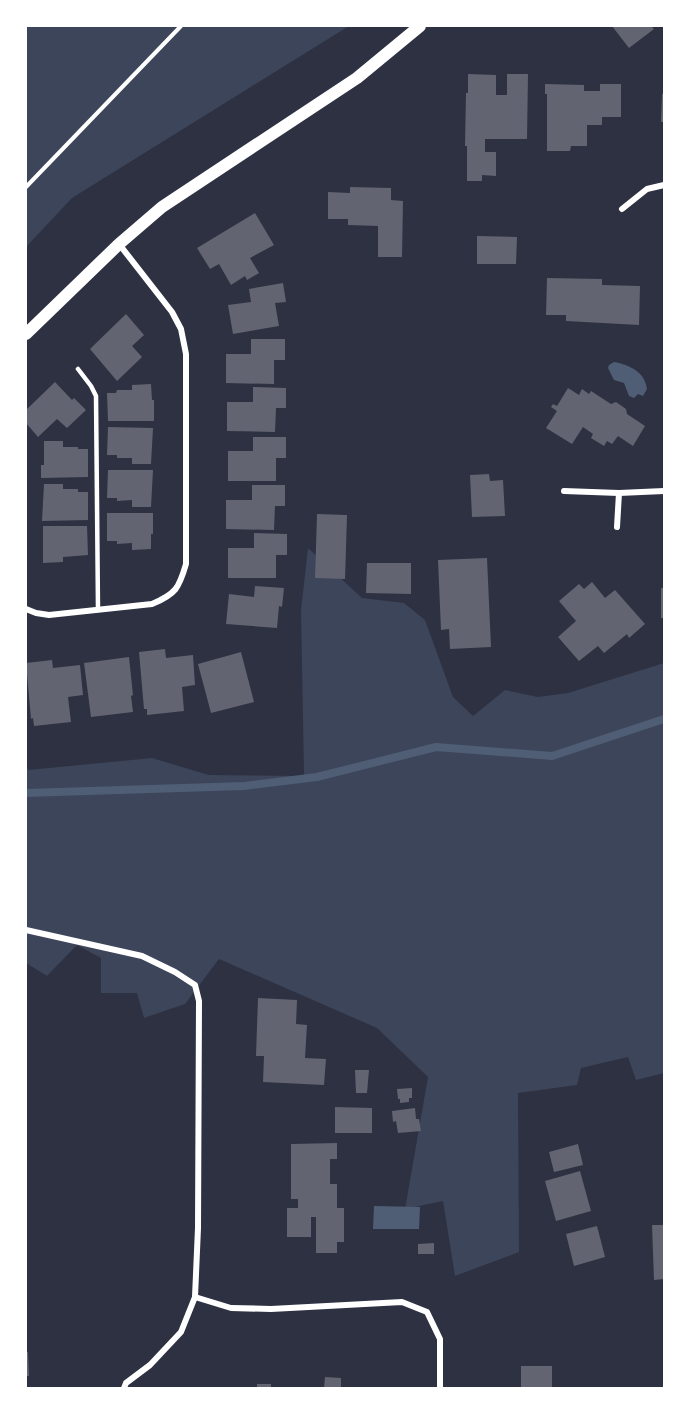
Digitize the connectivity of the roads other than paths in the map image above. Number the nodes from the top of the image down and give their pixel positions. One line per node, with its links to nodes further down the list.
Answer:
1 (420, 26): 4 (main road)
2 (664, 185): 3 (street)
3 (622, 209)
4 (119, 244): 5 (main road); 12 (street)
5 (26, 334)
6 (78, 369): 12 (lane)
7 (564, 491): 9 (street)
8 (664, 491): 9 (street)
9 (619, 493): 10 (street)
10 (617, 527)
11 (26, 609): 12 (street)
12 (98, 610)
13 (26, 930): 14 (street)
14 (195, 1297): 15 (street); 16 (street)
15 (124, 1389)
16 (440, 1389)

